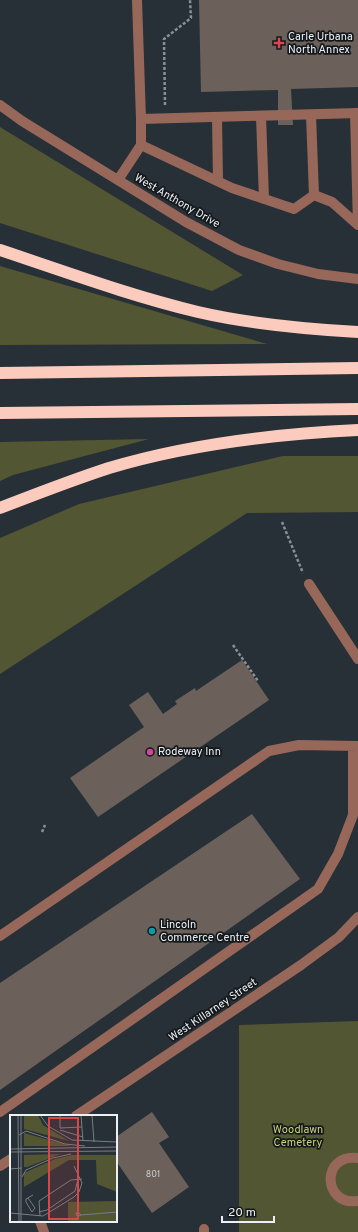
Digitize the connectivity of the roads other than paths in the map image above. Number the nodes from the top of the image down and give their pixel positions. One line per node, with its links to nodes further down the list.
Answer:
1 (137, 0): 7 (street)
2 (0, 105): 9 (street, West Anthony Drive)
3 (356, 113): 4 (street); 13 (street)
4 (311, 115): 5 (street); 11 (street)
5 (261, 116): 6 (street); 12 (street)
6 (217, 117): 7 (street); 10 (street)
7 (142, 119): 8 (street)
8 (142, 145): 9 (street); 10 (street)
9 (118, 180): 15 (street, West Anthony Drive)
10 (218, 181): 12 (street)
11 (314, 195): 12 (street); 13 (street)
12 (264, 199)
13 (358, 225)
14 (0, 250): 16 (highway)
15 (358, 279)
16 (358, 332)
17 (358, 368): 18 (highway)
18 (0, 373)
19 (358, 409): 20 (highway)
20 (0, 413)
21 (358, 430): 22 (highway)
22 (0, 508)
23 (309, 584): 24 (street)
24 (358, 659)
25 (355, 746): 27 (street); 28 (street)
26 (358, 917): 29 (street, West Killarney Street)
27 (0, 936)
28 (0, 1112)
29 (77, 1115)
30 (358, 1158): 33 (street)
31 (10, 1161): 32 (street)
32 (0, 1166)
33 (358, 1201)
34 (40, 1222): 35 (street)
35 (44, 1232)

